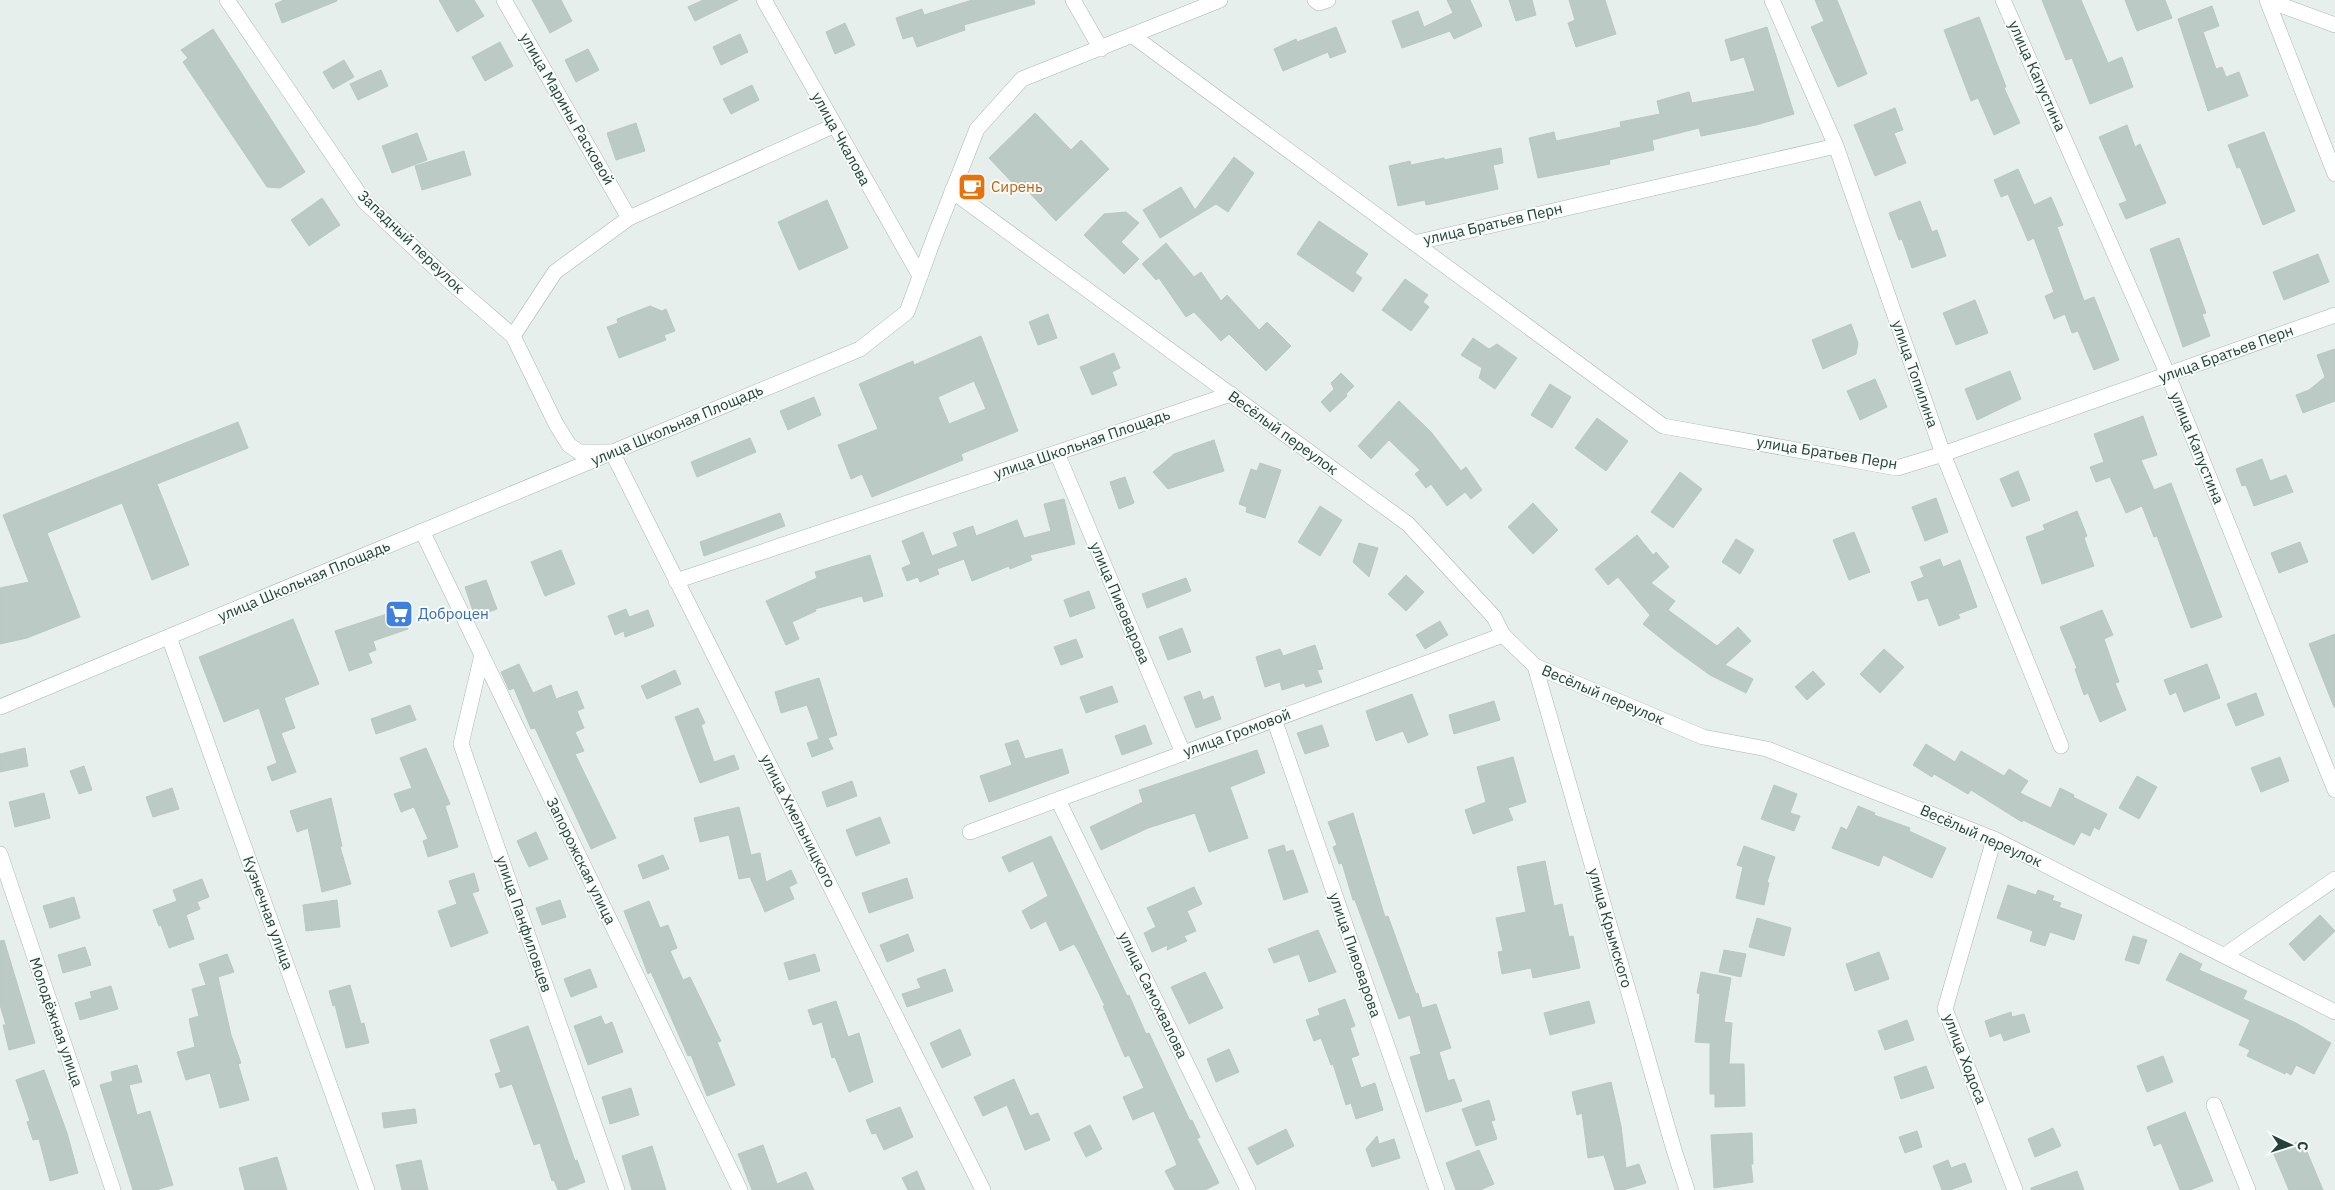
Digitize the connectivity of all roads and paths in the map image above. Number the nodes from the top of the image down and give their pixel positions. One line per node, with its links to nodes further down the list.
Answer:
1 (227, 0): 22 (street, Западный переулок)
2 (504, 0): 18 (street, улица Марины Расковой)
3 (764, 0): 14 (street, улица Чкалова)
4 (1073, 0): 13 (street)
5 (1220, 0): 12 (street, улица Школьная Площадь)
6 (1315, 0): 7 (street)
7 (1328, 0)
8 (1772, 0): 15 (street, улица Топилина)
9 (2003, 0): 23 (street, улица Капустина)
10 (2267, 0): 11 (street); 16 (street)
11 (2335, 25)
12 (1133, 36): 13 (street, улица Школьная Площадь); 19 (street, улица Братьев Перн)
13 (1101, 49): 17 (street, улица Школьная Площадь)
14 (833, 126): 18 (street); 20 (street, улица Чкалова)
15 (1836, 146): 19 (street, улица Братьев Перн); 27 (street, улица Топилина)
16 (2335, 174)
17 (952, 191): 20 (street, улица Школьная Площадь); 24 (street, Весёлый переулок)
18 (629, 218): 22 (street)
19 (1414, 243): 27 (street, улица Братьев Перн)
20 (920, 276): 25 (street, улица Школьная Площадь)
21 (2335, 315): 23 (street, улица Братьев Перн)
22 (513, 336): 25 (street, Западный переулок)
23 (2168, 374): 27 (street, улица Братьев Перн); 38 (street, улица Капустина)
24 (1231, 394): 26 (street, улица Школьная Площадь); 30 (street, Весёлый переулок)
25 (612, 452): 28 (street, улица Школьная Площадь); 29 (street, улица Хмельницкого)
26 (1057, 453): 29 (street, улица Школьная Площадь); 37 (street, улица Пивоварова)
27 (1943, 454): 36 (street, улица Топилина)
28 (422, 531): 31 (street, улица Школьная Площадь); 32 (street, Запорожская улица)
29 (676, 581): 51 (street, улица Хмельницкого)
30 (1503, 635): 33 (street, Весёлый переулок); 35 (street, улица Громовой)
31 (169, 637): 34 (street, улица Школьная Площадь); 48 (street, Кузнечная улица)
32 (482, 655): 49 (street, улица Панфиловцев); 50 (street, Запорожская улица)
33 (1535, 666): 41 (street, Весёлый переулок); 54 (street, улица Крымского)
34 (0, 707)
35 (1274, 719): 37 (street, улица Громовой); 53 (street, улица Пивоварова)
36 (2061, 746)
37 (1183, 753): 39 (street, улица Громовой)
38 (2335, 790)
39 (1058, 800): 40 (street, улица Громовой); 52 (street, улица Самохвалова)
40 (970, 832)
41 (1994, 839): 44 (street, Весёлый переулок); 55 (street, улица Ходоса)
42 (0, 854): 47 (street, Молодёжная улица)
43 (2335, 879): 44 (street)
44 (2225, 955): 45 (street, Весёлый переулок)
45 (2335, 1012)
46 (2214, 1105): 56 (street)
47 (112, 1190)
48 (367, 1190)
49 (617, 1190)
50 (740, 1190)
51 (983, 1190)
52 (1248, 1190)
53 (1437, 1190)
54 (1688, 1190)
55 (2015, 1190)
56 (2248, 1190)

